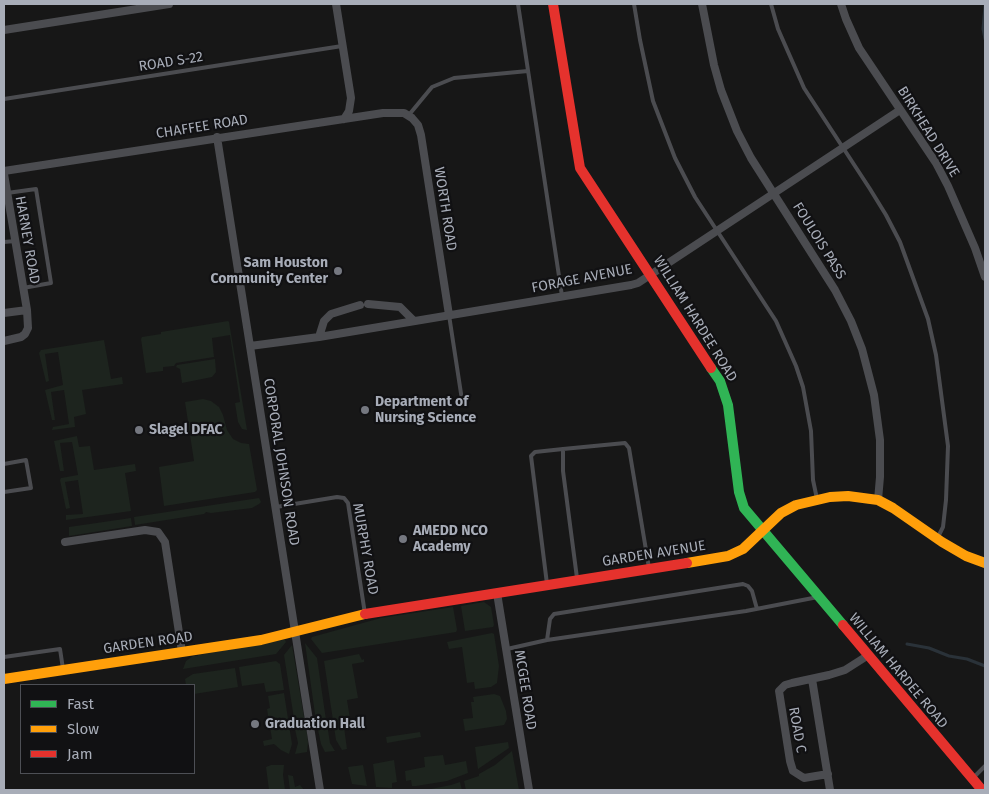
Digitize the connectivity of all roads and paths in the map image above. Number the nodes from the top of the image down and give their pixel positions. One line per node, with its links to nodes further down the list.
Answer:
1 (168, 4): 9 (street)
2 (336, 4): 10 (street)
3 (518, 4): 11 (lane)
4 (553, 4): 24 (street, WILLIAM HARDEE ROAD)
5 (634, 4): 21 (lane)
6 (702, 4): 20 (street, FOULOIS PASS)
7 (771, 4): 17 (lane)
8 (841, 4): 13 (street, BIRKHEAD DRIVE)
9 (4, 30)
10 (342, 46): 12 (lane, ROAD S-22); 15 (street)
11 (528, 71): 14 (lane); 27 (lane)
12 (4, 99)
13 (900, 110): 17 (street, FORAGE AVENUE); 25 (street, BIRKHEAD DRIVE)
14 (406, 115): 15 (street, CHAFFEE ROAD); 30 (street, WORTH ROAD)
15 (344, 119): 16 (street, CHAFFEE ROAD)
16 (217, 137): 18 (street, CHAFFEE ROAD); 34 (street, CORPORAL JOHNSON ROAD)
17 (843, 148): 20 (street, FORAGE AVENUE); 43 (lane)
18 (4, 172): 19 (street, HARNEY ROAD)
19 (7, 193): 22 (street, HARNEY ROAD); 26 (lane)
20 (774, 194): 21 (street, FORAGE AVENUE); 40 (street, FOULOIS PASS)
21 (716, 231): 24 (street, FORAGE AVENUE); 39 (lane)
22 (15, 241): 23 (lane); 26 (street, HARNEY ROAD)
23 (4, 242)
24 (651, 274): 27 (street, FORAGE AVENUE); 42 (street, WILLIAM HARDEE ROAD)
25 (985, 277)
26 (23, 288): 28 (street, HARNEY ROAD)
27 (562, 297): 30 (street, FORAGE AVENUE)
28 (27, 310): 29 (street); 33 (street, HARNEY ROAD)
29 (4, 313)
30 (450, 315): 31 (street, FORAGE AVENUE); 35 (lane)
31 (414, 321): 32 (street, FORAGE AVENUE); 32 (street)
32 (319, 337): 34 (street, FORAGE AVENUE)
33 (4, 341)
34 (250, 346): 41 (street, CORPORAL JOHNSON ROAD)
35 (462, 400)
36 (563, 449): 46 (lane); 47 (lane); 48 (lane)
37 (4, 464): 38 (lane)
38 (4, 492)
39 (816, 499): 40 (street, GARDEN AVENUE); 42 (street, GARDEN AVENUE)
40 (878, 500): 43 (street, GARDEN AVENUE)
41 (276, 507): 52 (lane, MURPHY ROAD); 53 (street, CORPORAL JOHNSON ROAD)
42 (762, 532): 46 (street, GARDEN AVENUE); 50 (street, WILLIAM HARDEE ROAD)
43 (937, 539): 45 (street, GARDEN AVENUE)
44 (65, 542): 56 (street)
45 (985, 564)
46 (649, 568): 47 (street, GARDEN AVENUE)
47 (578, 580): 48 (street, GARDEN AVENUE)
48 (547, 585): 49 (street, GARDEN AVENUE)
49 (497, 593): 52 (street, GARDEN AVENUE); 55 (street, MCGEE ROAD)
50 (818, 597): 51 (lane); 57 (street, WILLIAM HARDEE ROAD)
51 (757, 609): 54 (lane); 54 (lane)
52 (365, 614): 53 (street, GARDEN AVENUE)
53 (295, 631): 56 (street, GARDEN ROAD); 65 (street, CORPORAL JOHNSON ROAD)
54 (547, 640): 55 (lane)
55 (506, 649): 66 (street, MCGEE ROAD)
56 (182, 652): 59 (street, GARDEN ROAD)
57 (867, 656): 61 (street); 64 (street, WILLIAM HARDEE ROAD)
58 (4, 657): 59 (lane)
59 (63, 670): 60 (street, GARDEN ROAD)
60 (4, 679)
61 (812, 679): 63 (street); 63 (street, ROAD C)
62 (985, 766): 64 (lane)
63 (828, 774): 67 (street)
64 (972, 779): 68 (street, WILLIAM HARDEE ROAD)
65 (320, 790)
66 (529, 790)
67 (830, 790)
68 (982, 790)

